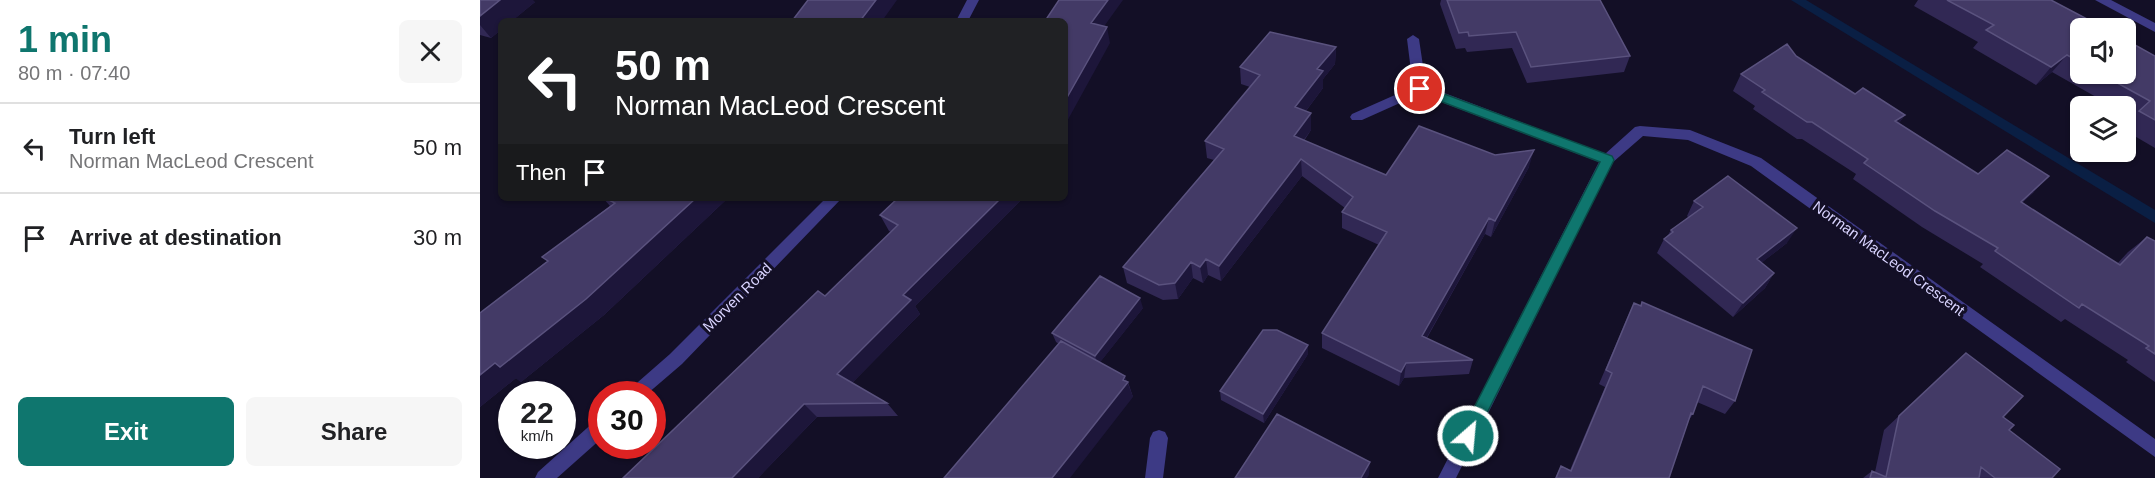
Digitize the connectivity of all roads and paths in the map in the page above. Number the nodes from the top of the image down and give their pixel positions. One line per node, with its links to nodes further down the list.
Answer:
1 (973, 0): 3 (street)
2 (2101, 0): 4 (street)
3 (964, 18)
4 (2155, 28)
5 (1413, 39): 6 (street)
6 (1420, 89): 7 (street); 8 (street)
7 (1357, 117)
8 (1607, 160): 13 (street, Norman MacLeod Crescent); 16 (street, Norman MacLeod Crescent)
9 (832, 201): 10 (street, Morven Road)
10 (650, 381)
11 (1159, 438): 15 (street)
12 (588, 439): 14 (street)
13 (2155, 449)
14 (544, 478)
15 (1154, 478)
16 (1447, 478)

